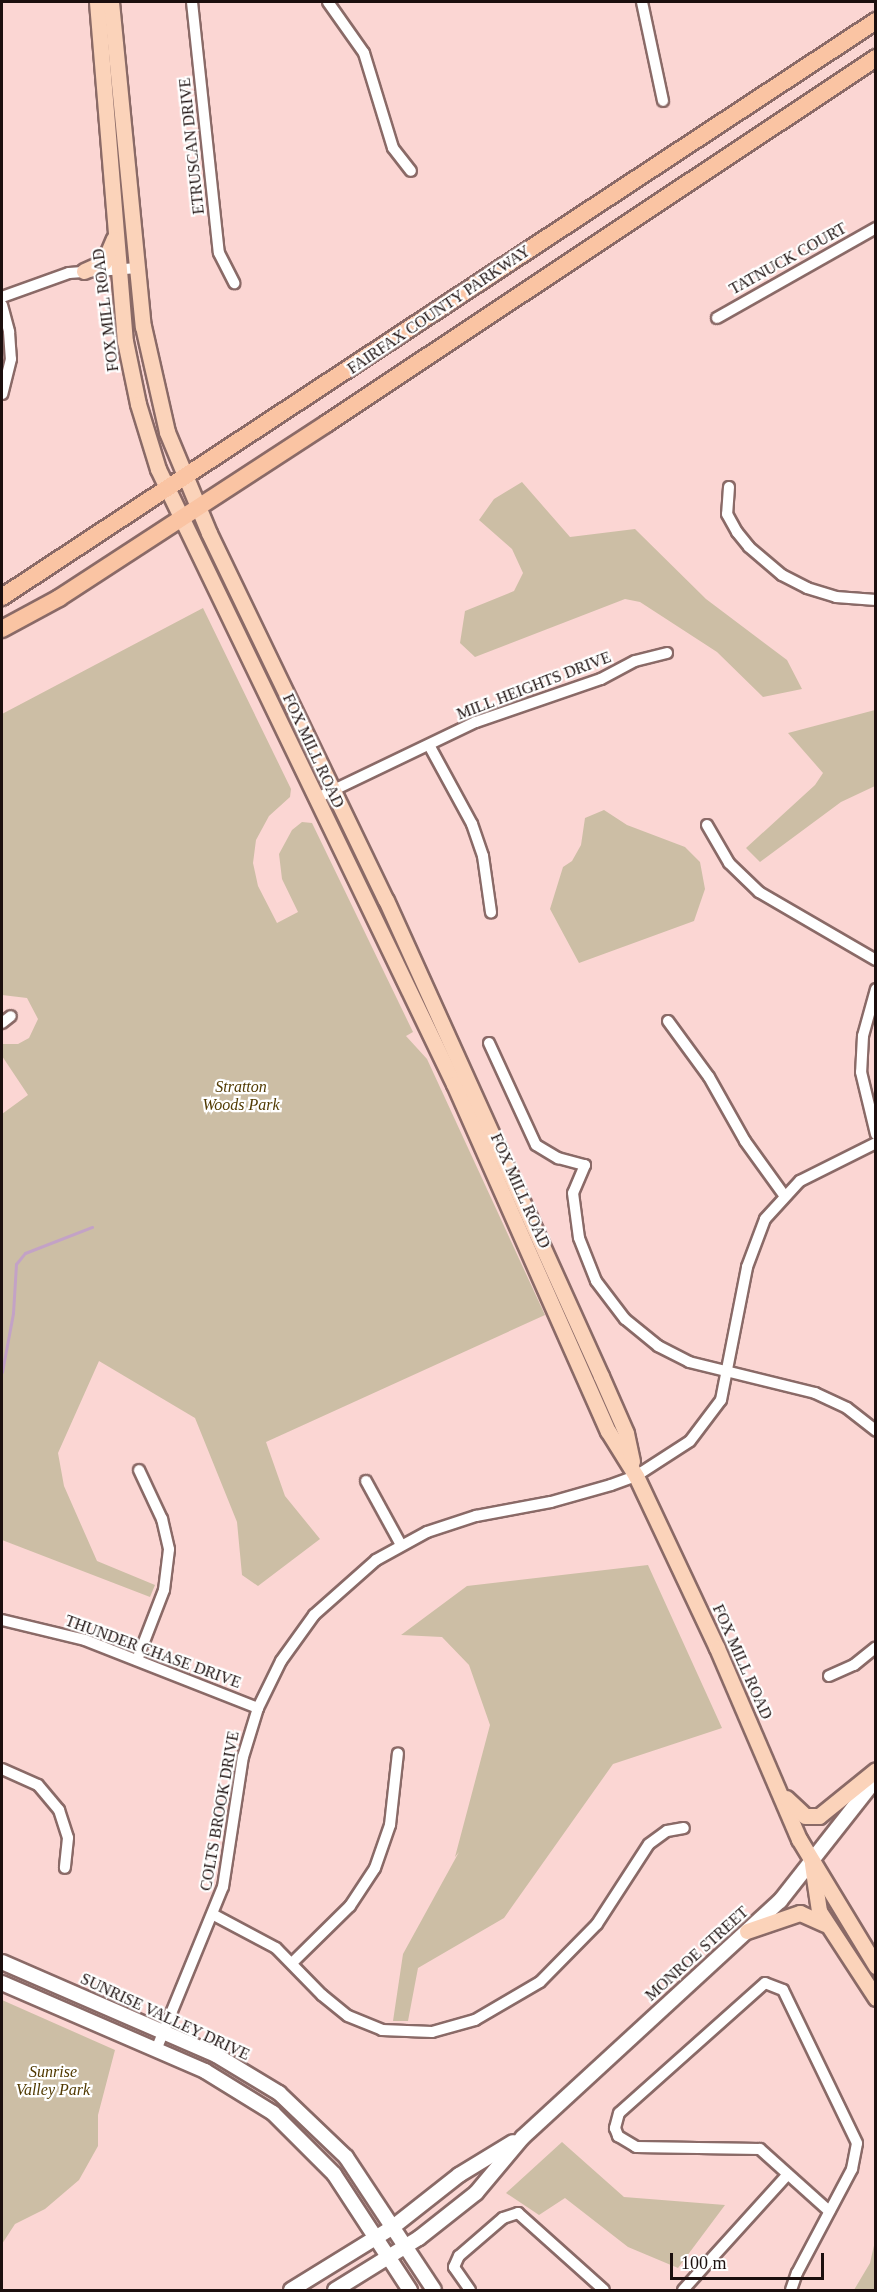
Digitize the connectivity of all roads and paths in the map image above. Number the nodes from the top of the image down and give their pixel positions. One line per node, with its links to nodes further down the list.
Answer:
1 (97, 2): 11 (main road, FOX MILL ROAD)
2 (111, 2): 12 (main road, FOX MILL ROAD)
3 (192, 2): 15 (street, ETRUSCAN DRIVE)
4 (328, 2): 9 (street)
5 (642, 2): 8 (street)
6 (876, 21): 20 (highway, FAIRFAX COUNTY PARKWAY)
7 (876, 58): 23 (highway, FAIRFAX COUNTY PARKWAY)
8 (663, 101)
9 (411, 171)
10 (876, 228): 18 (street, TATNUCK COURT)
11 (116, 234): 13 (main road, FOX MILL ROAD); 14 (main road)
12 (138, 268): 13 (street); 20 (main road, FOX MILL ROAD)
13 (118, 270): 14 (street); 22 (main road, FOX MILL ROAD)
14 (84, 272): 16 (street)
15 (234, 284)
16 (2, 297)
17 (2, 305): 19 (street)
18 (717, 318)
19 (2, 394)
20 (185, 480): 22 (highway, FAIRFAX COUNTY PARKWAY); 23 (main road, FOX MILL ROAD)
21 (729, 487): 26 (street)
22 (168, 490): 24 (main road, FOX MILL ROAD); 25 (highway, FAIRFAX COUNTY PARKWAY)
23 (197, 508): 24 (highway, FAIRFAX COUNTY PARKWAY); 30 (main road, FOX MILL ROAD)
24 (180, 518): 27 (highway, FAIRFAX COUNTY PARKWAY); 31 (main road, FOX MILL ROAD)
25 (2, 597)
26 (876, 600)
27 (2, 629)
28 (667, 653): 29 (street, MILL HEIGHTS DRIVE)
29 (429, 745): 30 (street, MILL HEIGHTS DRIVE); 33 (street)
30 (333, 790): 31 (street, MILL HEIGHTS DRIVE); 44 (main road, FOX MILL ROAD)
31 (315, 799): 44 (main road, FOX MILL ROAD)
32 (707, 825): 34 (street)
33 (491, 912)
34 (876, 960)
35 (876, 989): 38 (street)
36 (668, 1021): 40 (street)
37 (489, 1043): 41 (street)
38 (876, 1134)
39 (876, 1143): 40 (street)
40 (784, 1195): 41 (street, COLTS BROOK DRIVE)
41 (728, 1373): 42 (street); 44 (street, COLTS BROOK DRIVE)
42 (876, 1431)
43 (139, 1470): 49 (street)
44 (636, 1476): 46 (street, COLTS BROOK DRIVE); 56 (main road, FOX MILL ROAD)
45 (366, 1481): 46 (street)
46 (401, 1545): 51 (street, COLTS BROOK DRIVE)
47 (2, 1620): 49 (street, THUNDER CHASE DRIVE)
48 (876, 1647): 50 (street)
49 (136, 1660): 51 (street, THUNDER CHASE DRIVE)
50 (830, 1676)
51 (258, 1708): 60 (street, COLTS BROOK DRIVE)
52 (398, 1752): 64 (street)
53 (2, 1769): 59 (street)
54 (876, 1770): 56 (main road)
55 (876, 1779): 58 (main road, MONROE STREET)
56 (778, 1790): 58 (main road, FOX MILL ROAD)
57 (684, 1828): 64 (street)
58 (812, 1864): 61 (main road, FOX MILL ROAD); 62 (main road, MONROE STREET); 65 (main road, FOX MILL ROAD)
59 (65, 1868)
60 (214, 1915): 64 (street); 68 (street, COLTS BROOK DRIVE)
61 (829, 1928): 62 (main road); 67 (main road, FOX MILL ROAD)
62 (747, 1931): 70 (main road, MONROE STREET)
63 (2, 1962): 68 (main road, SUNRISE VALLEY DRIVE)
64 (293, 1962)
65 (876, 1966)
66 (2, 1983): 69 (main road, SUNRISE VALLEY DRIVE)
67 (876, 1998)
68 (164, 2032): 69 (street, COLTS BROOK DRIVE); 73 (main road, SUNRISE VALLEY DRIVE)
69 (156, 2050): 74 (main road, SUNRISE VALLEY DRIVE)
70 (523, 2137): 73 (main road, MONROE STREET); 75 (main road, MONROE STREET)
71 (788, 2174): 72 (street); 72 (street); 83 (street)
72 (829, 2211): 84 (street)
73 (393, 2227): 74 (main road, MONROE STREET); 75 (main road, SUNRISE VALLEY DRIVE)
74 (377, 2237): 76 (main road, SUNRISE VALLEY DRIVE); 77 (main road, MONROE STREET)
75 (405, 2248): 76 (main road, MONROE STREET); 80 (main road, SUNRISE VALLEY DRIVE)
76 (389, 2257): 78 (main road, MONROE STREET); 79 (main road, SUNRISE VALLEY DRIVE)
77 (291, 2290)
78 (335, 2290)
79 (410, 2290)
80 (434, 2290)
81 (470, 2290): 82 (street)
82 (604, 2290)
83 (683, 2290)
84 (792, 2290)

